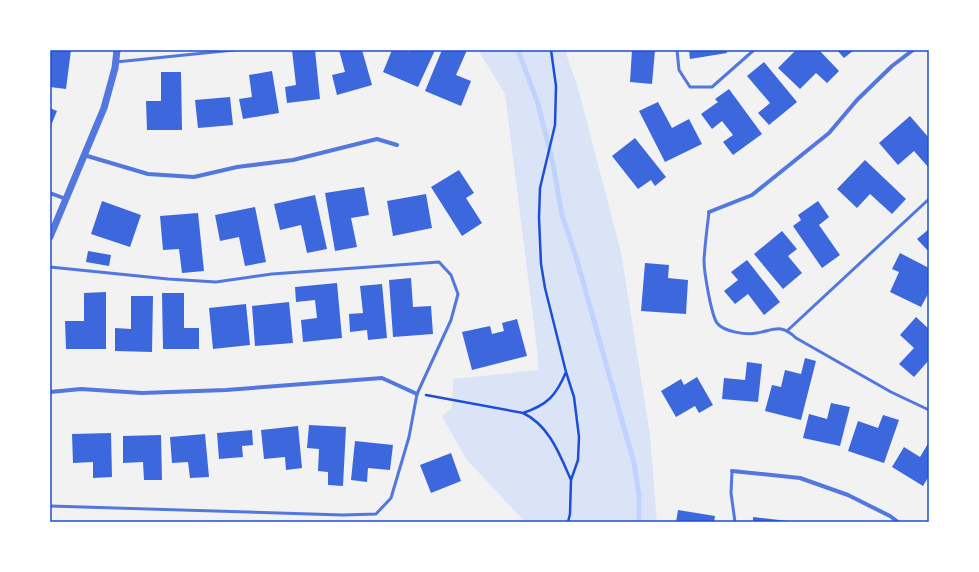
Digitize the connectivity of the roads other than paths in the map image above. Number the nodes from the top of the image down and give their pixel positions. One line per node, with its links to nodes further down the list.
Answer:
1 (117, 50): 6 (street)
2 (234, 50): 6 (lane)
3 (677, 50): 4 (lane)
4 (754, 50)
5 (913, 50): 12 (street)
6 (116, 62): 8 (street)
7 (397, 145): 8 (street)
8 (84, 156): 11 (street)
9 (50, 193): 11 (street)
10 (929, 199): 15 (lane)
11 (66, 200): 13 (street)
12 (709, 212): 15 (lane)
13 (50, 235)
14 (50, 267): 17 (lane)
15 (788, 330): 18 (lane)
16 (50, 392): 17 (street)
17 (417, 394): 20 (lane)
18 (929, 410)
19 (732, 471): 21 (lane); 22 (street)
20 (50, 506)
21 (734, 522)
22 (898, 522)

